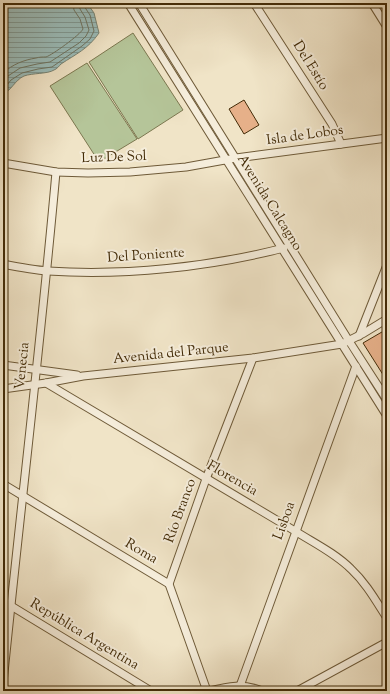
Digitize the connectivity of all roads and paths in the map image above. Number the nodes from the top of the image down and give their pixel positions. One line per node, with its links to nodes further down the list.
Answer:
1 (128, 3): 9 (street, Avenida Calcagno)
2 (139, 3): 8 (street, Avenida Calcagno)
3 (254, 3): 7 (street, Del Estío)
4 (372, 3): 5 (street)
5 (387, 27)
6 (387, 138): 7 (street, Isla de Lobos)
7 (341, 144): 8 (street, Isla de Lobos)
8 (236, 158): 9 (street, Isla de Lobos); 12 (street, Avenida Calcagno)
9 (226, 160): 11 (street, Luz De Sol); 13 (street, Avenida Calcagno)
10 (3, 163): 11 (street, Luz De Sol)
11 (56, 172): 16 (street, Venecia)
12 (290, 246): 13 (street, Del Poniente); 19 (street, Avenida Calcagno)
13 (282, 249): 16 (street, Del Poniente); 19 (street, Avenida Calcagno)
14 (3, 264): 16 (street, Del Poniente)
15 (387, 265): 18 (street)
16 (47, 271): 23 (street, Venecia)
17 (387, 319): 18 (street, Avenida del Parque)
18 (359, 336): 19 (street, Avenida del Parque)
19 (345, 342): 20 (street, Avenida del Parque); 22 (street, Avenida Calcagno); 28 (street, Avenida Calcagno)
20 (253, 358): 24 (street, Avenida del Parque); 30 (street, Río Branco)
21 (3, 365): 23 (street)
22 (356, 366): 29 (street, Avenida Calcagno); 33 (street, Lisboa)
23 (36, 370): 24 (street); 26 (street, Venecia)
24 (83, 376): 25 (street, Avenida del Parque)
25 (46, 383): 26 (street, Avenida del Parque); 30 (street, Florencia)
26 (34, 385): 27 (street, Avenida del Parque); 32 (street, Venecia)
27 (3, 389)
28 (387, 400)
29 (387, 416)
30 (206, 479): 33 (street, Florencia); 34 (street, Río Branco)
31 (3, 484): 32 (street, Roma)
32 (22, 496): 34 (street, Roma); 36 (street, Venecia)
33 (295, 531): 37 (street, Florencia); 40 (street, Lisboa)
34 (169, 584): 42 (street)
35 (3, 601): 36 (street, República Argentina)
36 (10, 606): 39 (street, Venecia); 41 (street, República Argentina)
37 (387, 618)
38 (387, 642): 44 (street)
39 (3, 683)
40 (240, 686): 42 (street); 43 (street)
41 (150, 691)
42 (208, 691)
43 (262, 691)
44 (297, 691)

